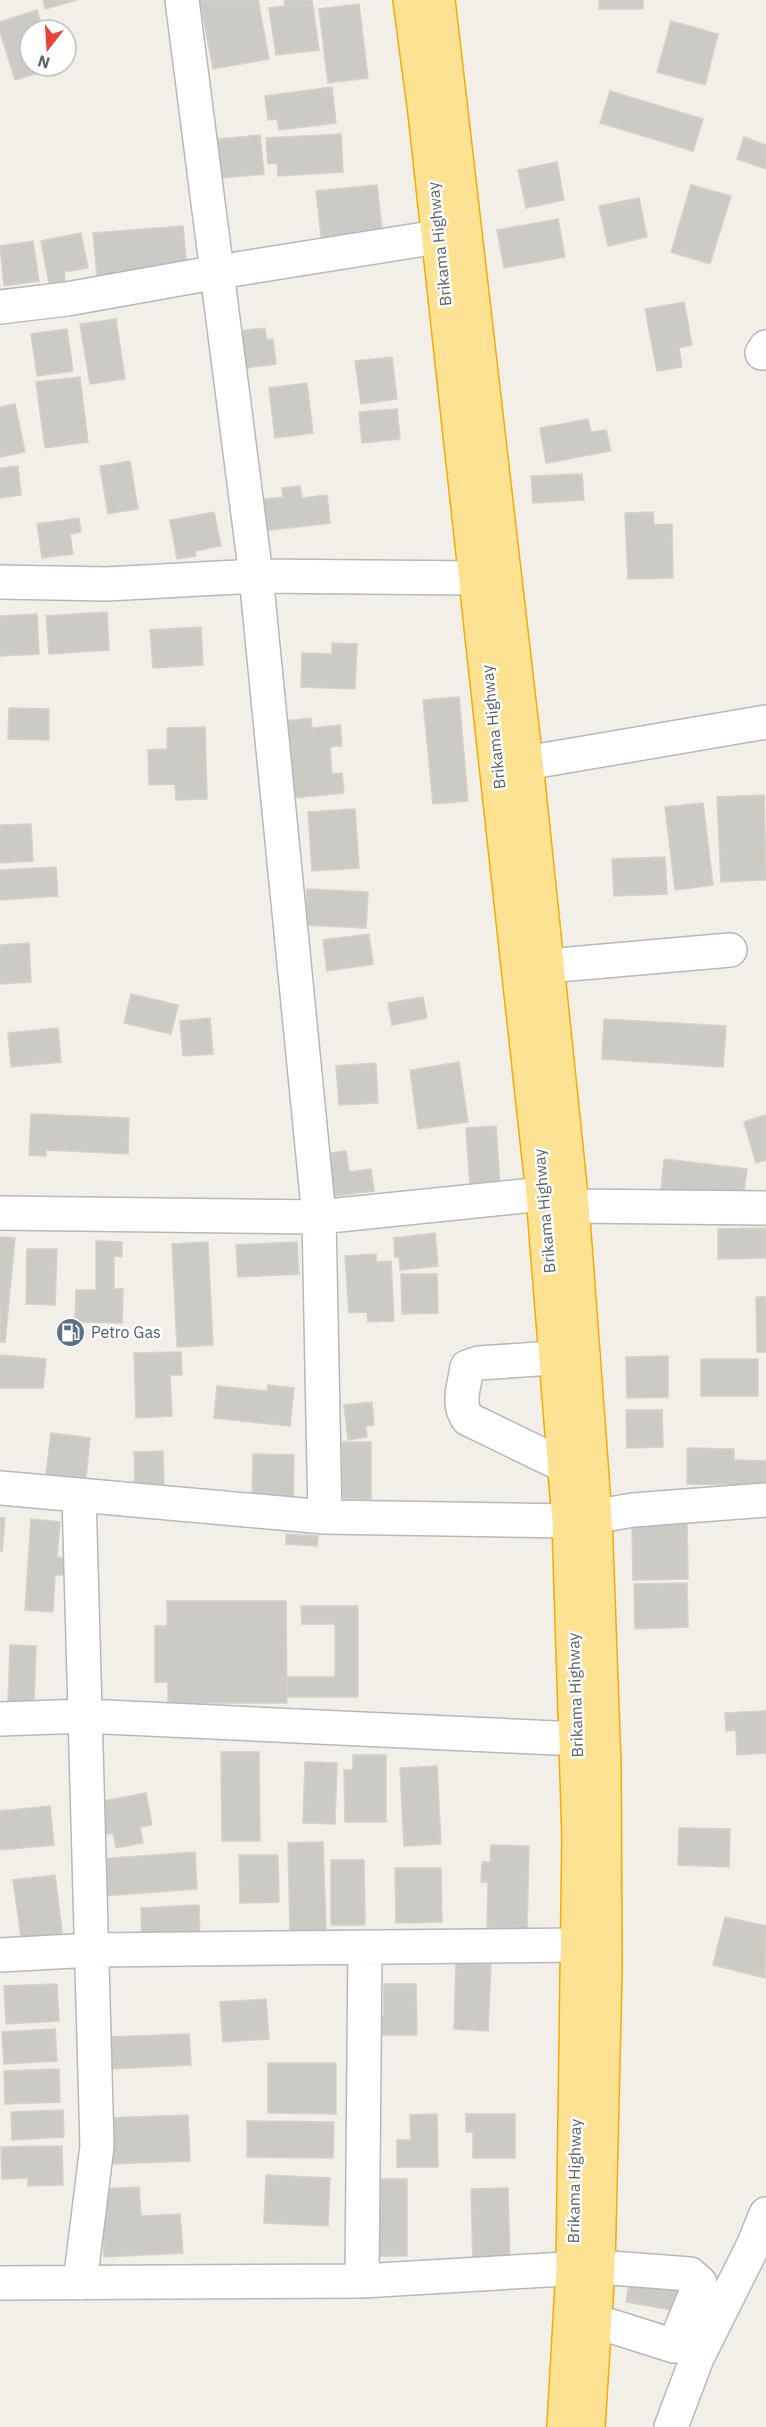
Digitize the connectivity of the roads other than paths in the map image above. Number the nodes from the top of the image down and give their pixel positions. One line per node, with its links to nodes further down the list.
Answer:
1 (182, 0): 5 (street)
2 (410, 0): 4 (highway, Brikama Highway)
3 (438, 0): 11 (highway, Brikama Highway)
4 (437, 237): 5 (street); 8 (highway, Brikama Highway)
5 (218, 272): 6 (street); 7 (street)
6 (0, 307)
7 (256, 576): 8 (street); 9 (street); 17 (street)
8 (476, 578): 14 (highway, Brikama Highway)
9 (0, 582)
10 (766, 722): 11 (street)
11 (526, 763): 13 (highway, Brikama Highway)
12 (730, 950): 13 (street)
13 (547, 966): 14 (highway, Brikama Highway)
14 (558, 1200): 15 (street); 17 (street); 18 (highway, Brikama Highway)
15 (766, 1208)
16 (0, 1213): 17 (street)
17 (319, 1217): 23 (street)
18 (570, 1357): 19 (highway, Brikama Highway); 19 (street); 24 (highway, Brikama Highway)
19 (565, 1466): 24 (highway, Brikama Highway)
20 (0, 1488): 21 (street)
21 (79, 1495): 23 (street); 25 (street)
22 (766, 1500): 24 (street)
23 (325, 1517): 24 (street)
24 (582, 1520): 27 (highway, Brikama Highway); 34 (highway, Brikama Highway)
25 (84, 1716): 26 (street); 27 (street); 30 (street)
26 (0, 1719)
27 (577, 1738): 28 (highway, Brikama Highway)
28 (577, 1946): 29 (street); 34 (highway, Brikama Highway)
29 (365, 1947): 30 (street); 35 (street)
30 (92, 1950): 31 (street); 37 (street)
31 (0, 1955)
32 (766, 2214): 33 (street)
33 (760, 2246): 39 (street)
34 (586, 2267): 35 (street); 38 (highway, Brikama Highway); 39 (street); 41 (highway, Brikama Highway)
35 (362, 2281): 37 (street)
36 (0, 2283): 37 (street)
37 (80, 2283)
38 (595, 2320): 39 (street); 40 (highway, Brikama Highway)
39 (686, 2352): 42 (street)
40 (594, 2420)
41 (564, 2427)
42 (671, 2427)

